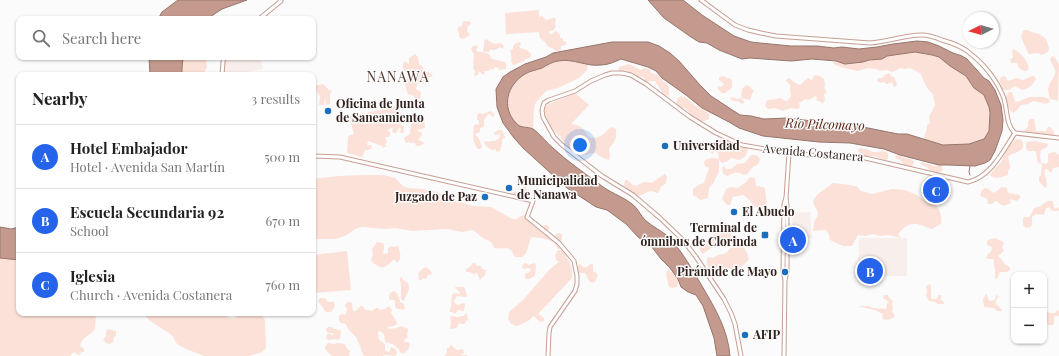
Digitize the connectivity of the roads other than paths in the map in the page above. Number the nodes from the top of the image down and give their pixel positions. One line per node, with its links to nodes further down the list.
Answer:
1 (280, 0): 3 (street)
2 (700, 0): 6 (street)
3 (263, 16)
4 (223, 60): 5 (street)
5 (222, 72)
6 (1015, 133): 7 (street); 8 (street, Avenida Costanera)
7 (1059, 138)
8 (789, 153): 11 (street, Avenida Costanera); 12 (street)
9 (316, 156): 10 (street)
10 (548, 356)
11 (741, 356)
12 (784, 356)

